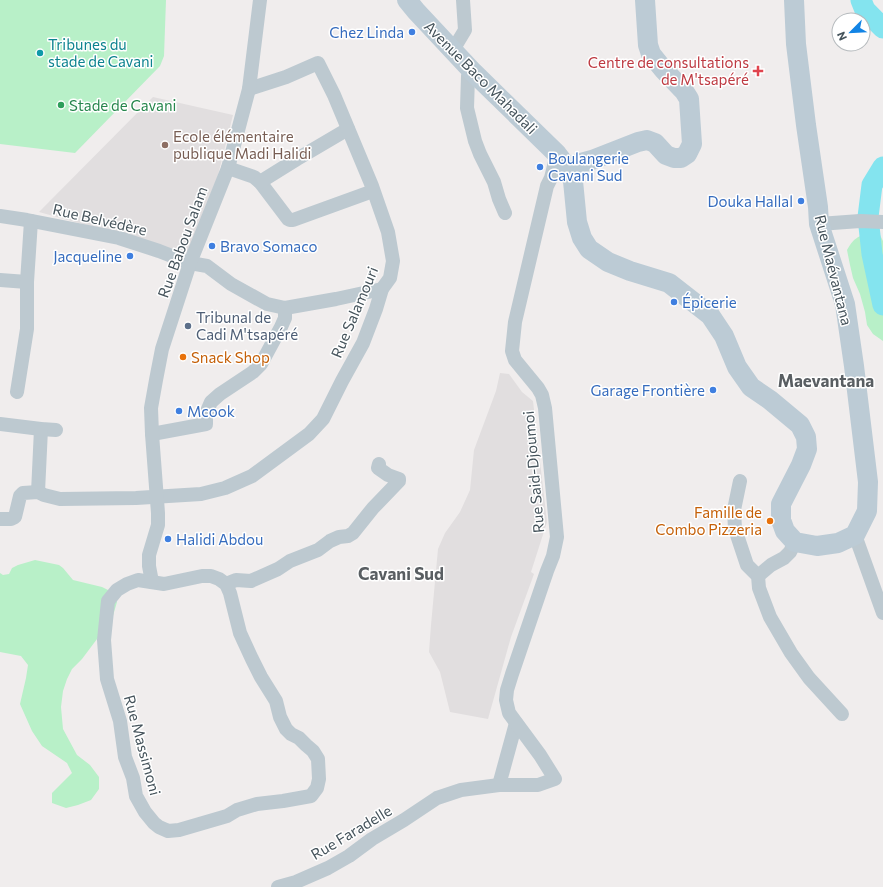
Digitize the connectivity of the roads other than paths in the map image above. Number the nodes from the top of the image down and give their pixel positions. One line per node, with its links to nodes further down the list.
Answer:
1 (260, 0): 8 (street, Rue Babou Salam)
2 (407, 0): 6 (street, Avenue Baco Mahadali)
3 (463, 0): 6 (street)
4 (645, 0): 10 (street)
5 (794, 0): 18 (street, Rue Maévantana)
6 (453, 50): 7 (street, Avenue Baco Mahadali)
7 (473, 72): 10 (street, Avenue Baco Mahadali); 14 (street)
8 (249, 89): 9 (street, Rue Salamouri); 11 (street, Rue Babou Salam)
9 (348, 129): 12 (street); 13 (street, Rue Salamouri)
10 (562, 160): 35 (street); 41 (street, Rue Said-Djoumoi)
11 (228, 168): 12 (street); 19 (street, Rue Babou Salam)
12 (260, 182): 13 (street)
13 (373, 191): 22 (street, Rue Salamouri)
14 (505, 213)
15 (0, 216): 16 (street, Rue Belvédère)
16 (31, 221): 19 (street, Rue Belvédère); 21 (street)
17 (883, 222): 18 (street)
18 (819, 224): 34 (street, Rue Maévantana)
19 (190, 263): 23 (street, Rue Belvédère); 28 (street, Rue Babou Salam)
20 (0, 280): 21 (street)
21 (27, 282): 24 (street)
22 (382, 289): 23 (street); 32 (street, Rue Salamouri)
23 (285, 308): 28 (street)
24 (17, 392)
25 (0, 424): 26 (street)
26 (41, 429): 27 (street); 31 (street)
27 (56, 430)
28 (152, 434): 32 (street, Rue Babou Salam)
29 (379, 464): 38 (street)
30 (740, 482): 36 (street)
31 (38, 492): 32 (street, Rue Salamouri); 33 (street)
32 (156, 497): 37 (street)
33 (0, 518)
34 (855, 535): 35 (street); 39 (street)
35 (795, 542): 36 (street)
36 (758, 576): 40 (street)
37 (152, 582): 38 (street, Rue Massimoni); 38 (street, Rue Massimoni)
38 (226, 584)
39 (883, 613)
40 (842, 714)
41 (516, 723): 42 (street); 42 (street, Rue Said-Djoumoi)
42 (499, 785): 43 (street, Rue Said-Djoumoi)
43 (437, 798): 44 (street, Rue Faradelle)
44 (278, 887)

